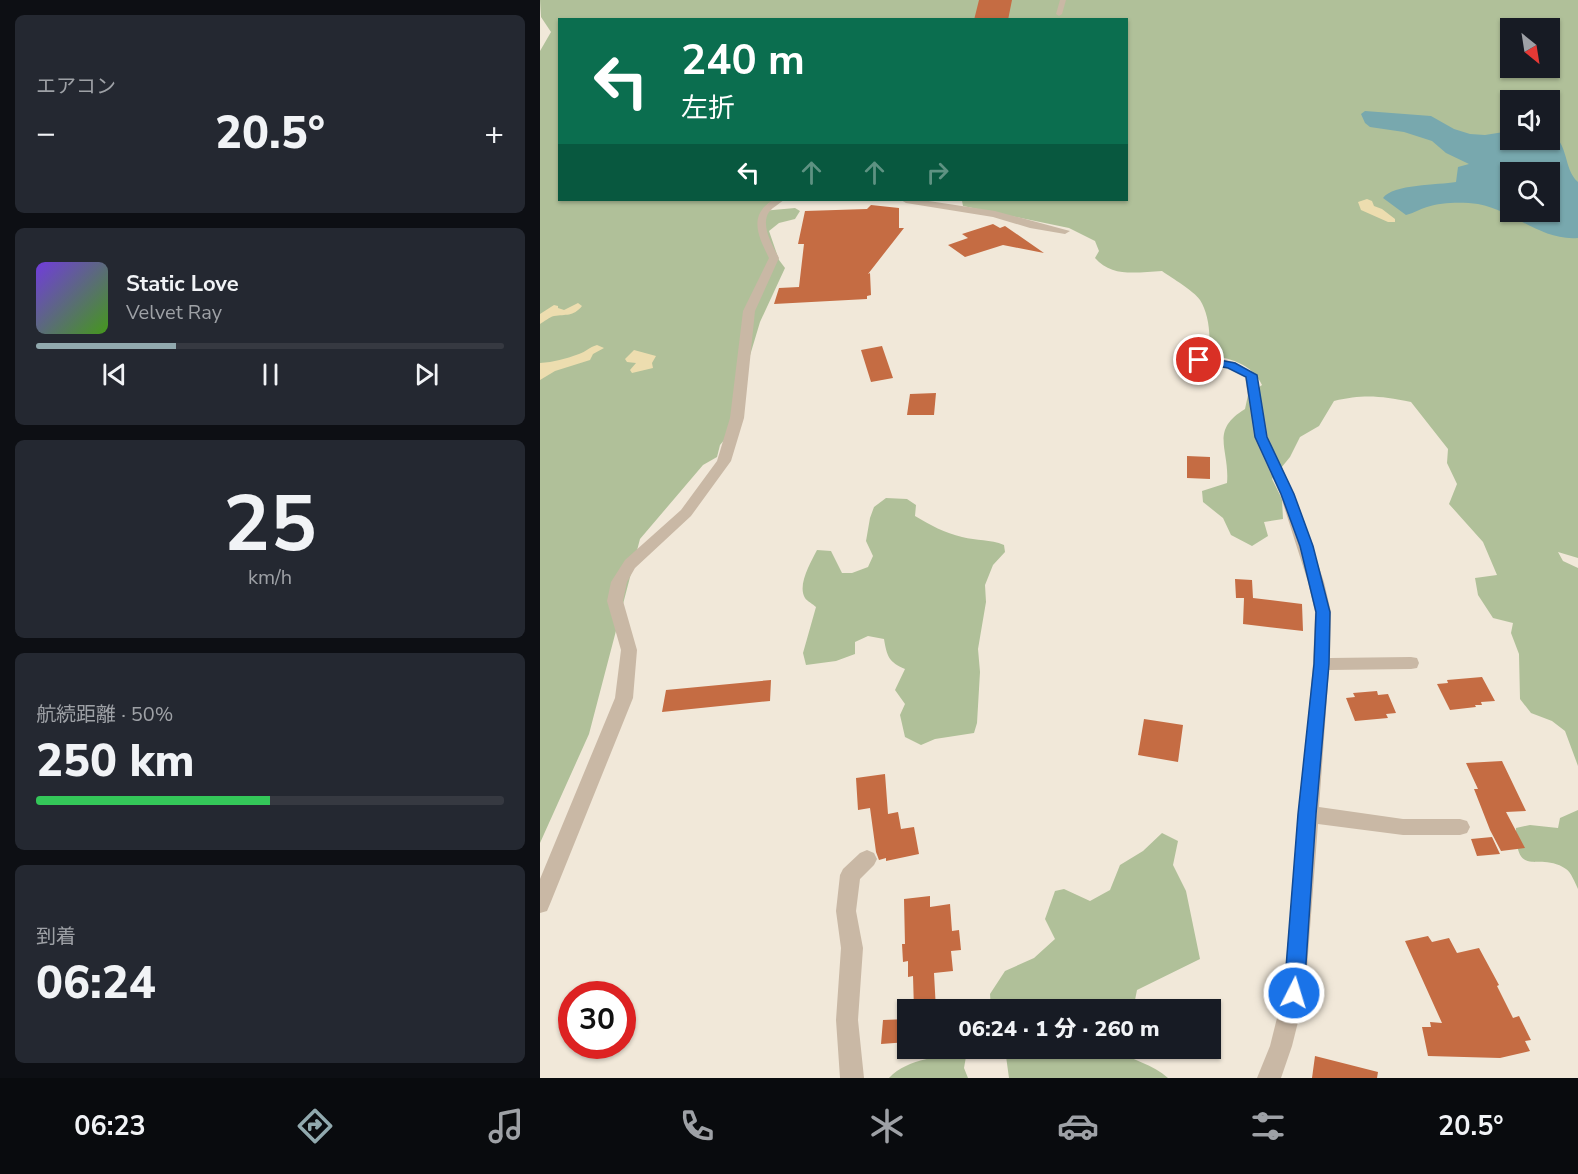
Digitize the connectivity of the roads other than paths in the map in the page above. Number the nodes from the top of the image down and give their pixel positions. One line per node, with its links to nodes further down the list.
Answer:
1 (1063, 0): 2 (street)
2 (1059, 14)
3 (777, 201): 12 (street)
4 (912, 201): 5 (street)
5 (1065, 231)
6 (1199, 360): 8 (street)
7 (1411, 663): 8 (street)
8 (1322, 664): 9 (street)
9 (1307, 814): 10 (street); 14 (street)
10 (1460, 827)
11 (867, 859): 13 (street)
12 (540, 904)
13 (852, 1078)
14 (1269, 1078)

